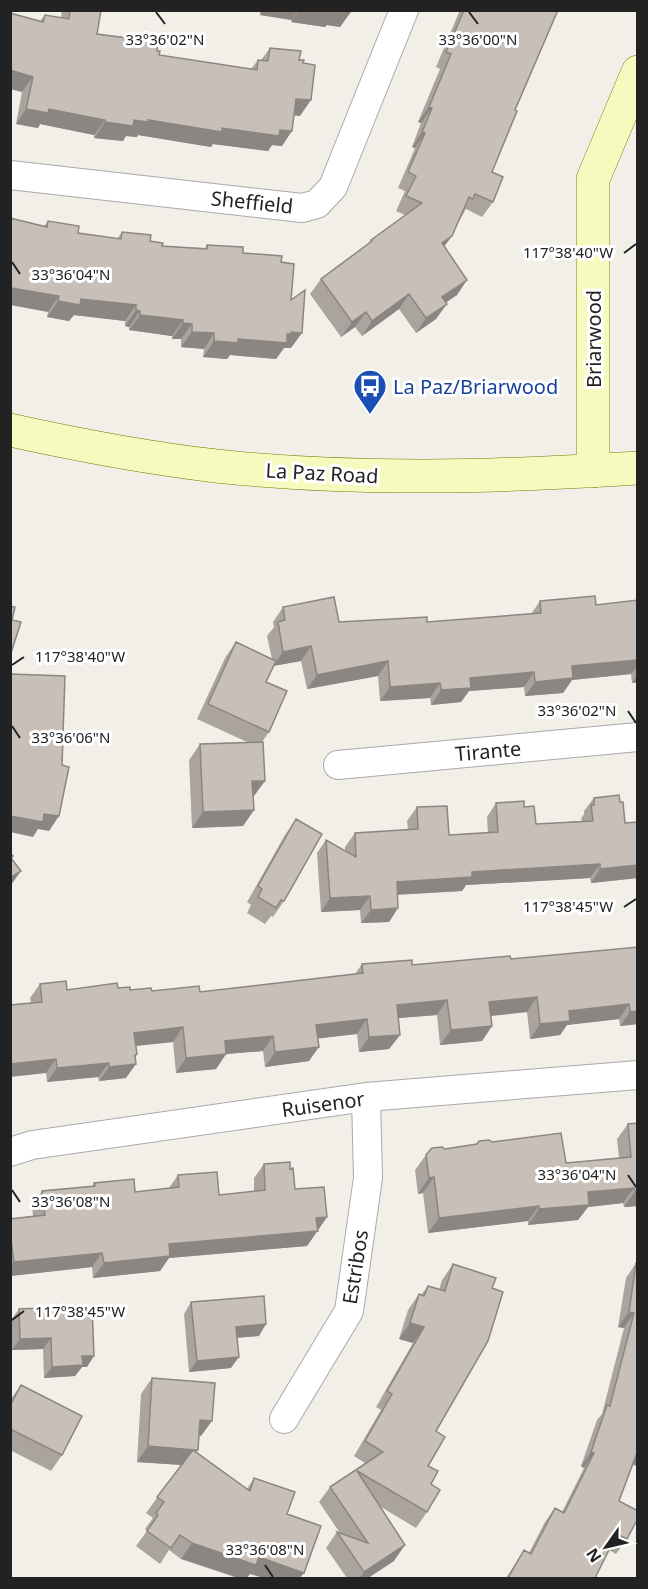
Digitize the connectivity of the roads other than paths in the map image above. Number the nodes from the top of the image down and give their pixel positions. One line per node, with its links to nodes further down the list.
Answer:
1 (404, 10): 3 (street, Sheffield)
2 (638, 72): 6 (main road, Briarwood)
3 (10, 175)
4 (10, 430): 6 (main road, La Paz Road)
5 (638, 468): 6 (main road, La Paz Road)
6 (593, 471)
7 (638, 737): 8 (street, Tirante)
8 (338, 765)
9 (638, 1076): 10 (street, Ruisenor)
10 (366, 1097): 11 (street, Ruisenor); 12 (street, Estribos)
11 (10, 1152)
12 (284, 1419)

